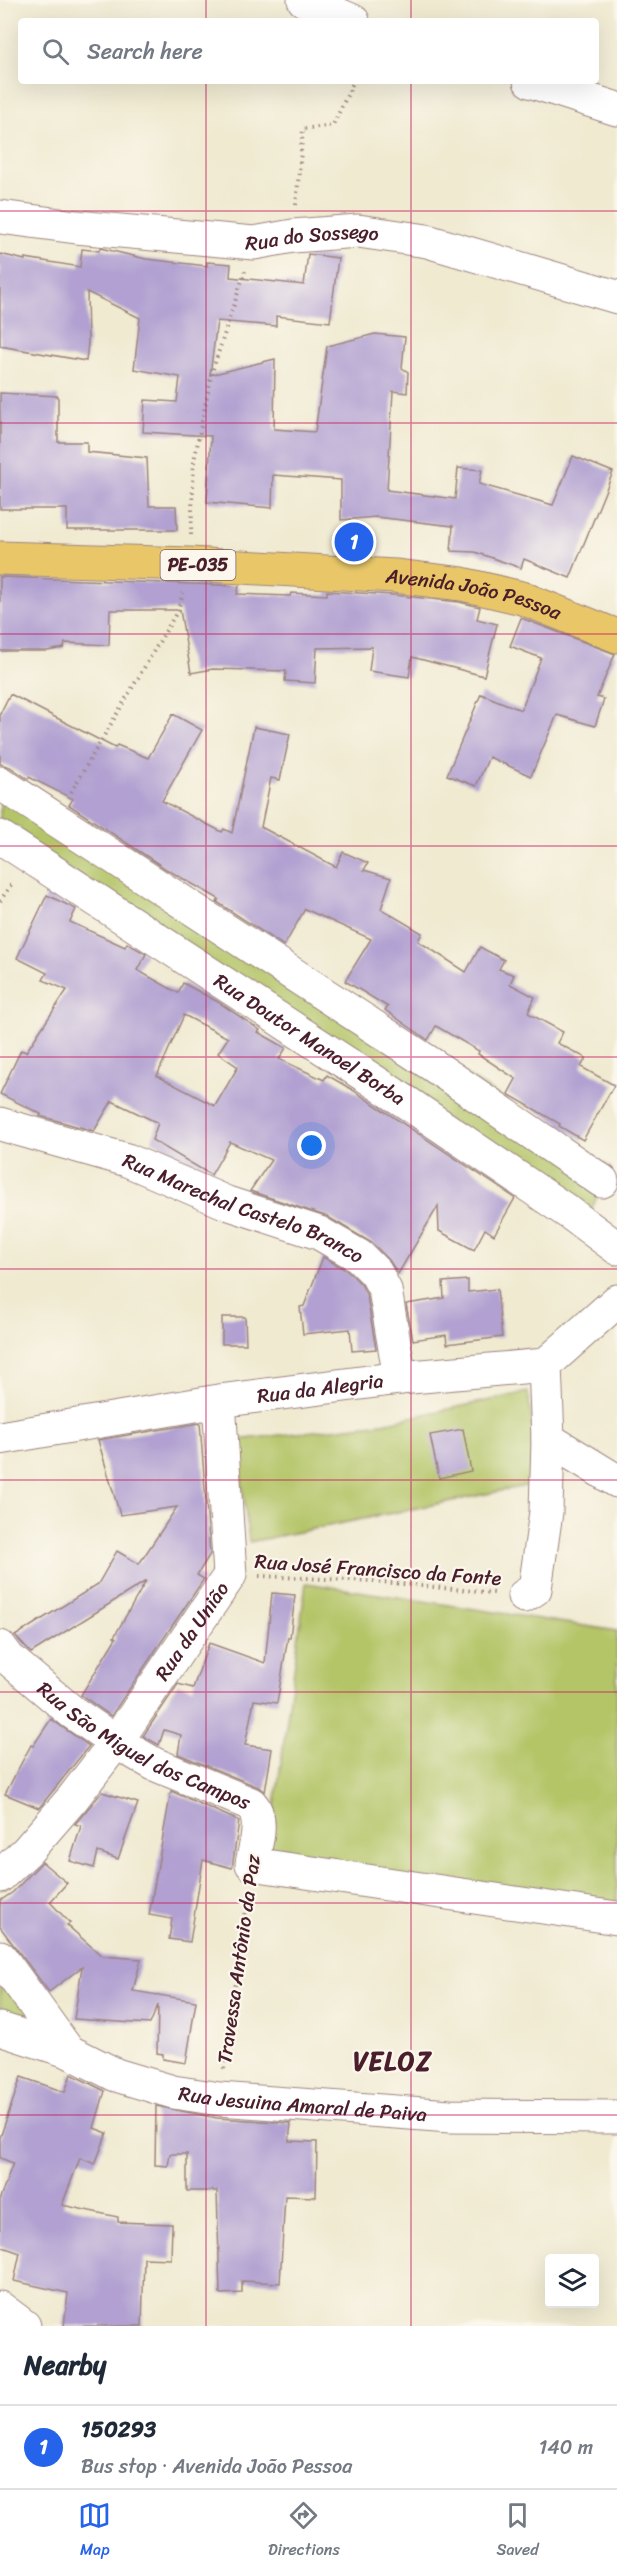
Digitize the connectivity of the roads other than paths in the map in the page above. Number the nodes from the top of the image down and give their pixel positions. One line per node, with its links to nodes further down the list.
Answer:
1 (304, 0): 2 (street)
2 (346, 18)
3 (539, 84): 4 (street)
4 (617, 109)
5 (0, 217): 6 (street, Rua do Sossego)
6 (617, 297)
7 (0, 558): 8 (main road, Avenida João Pessoa / PE-035)
8 (617, 636)
9 (0, 783): 11 (street)
10 (0, 837): 12 (street, Rua Doutor Manoel Borba)
11 (148, 880): 12 (street); 13 (street)
12 (126, 920): 14 (street, Rua Doutor Manoel Borba)
13 (289, 971): 14 (street); 15 (street)
14 (270, 1015): 16 (street, Rua Doutor Manoel Borba)
15 (434, 1066): 16 (street); 18 (street)
16 (409, 1104): 19 (street, Rua Doutor Manoel Borba)
17 (0, 1124): 23 (street, Rua Marechal Castelo Branco)
18 (610, 1170): 19 (street)
19 (571, 1214): 20 (street, Rua Doutor Manoel Borba)
20 (617, 1248)
21 (617, 1301): 22 (street)
22 (545, 1365): 23 (street, Rua da Alegria); 26 (street)
23 (399, 1378): 24 (street, Rua da Alegria)
24 (219, 1401): 25 (street, Rua da Alegria); 30 (street, Rua da União)
25 (0, 1438)
26 (548, 1439): 27 (street); 28 (street)
27 (617, 1480)
28 (524, 1596)
29 (0, 1647): 30 (street, Rua São Miguel dos Campos)
30 (116, 1742): 31 (street, Rua São Miguel dos Campos); 32 (street, Rua da União)
31 (259, 1820): 33 (street, Travessa Antônio da Paz)
32 (0, 1876)
33 (617, 1918)
34 (0, 1957): 36 (street)
35 (0, 2029): 36 (street, Rua Jesuina Amaral de Paiva)
36 (68, 2051): 37 (street, Rua Jesuina Amaral de Paiva)
37 (617, 2117)
38 (0, 2308): 39 (street)
39 (24, 2326)

